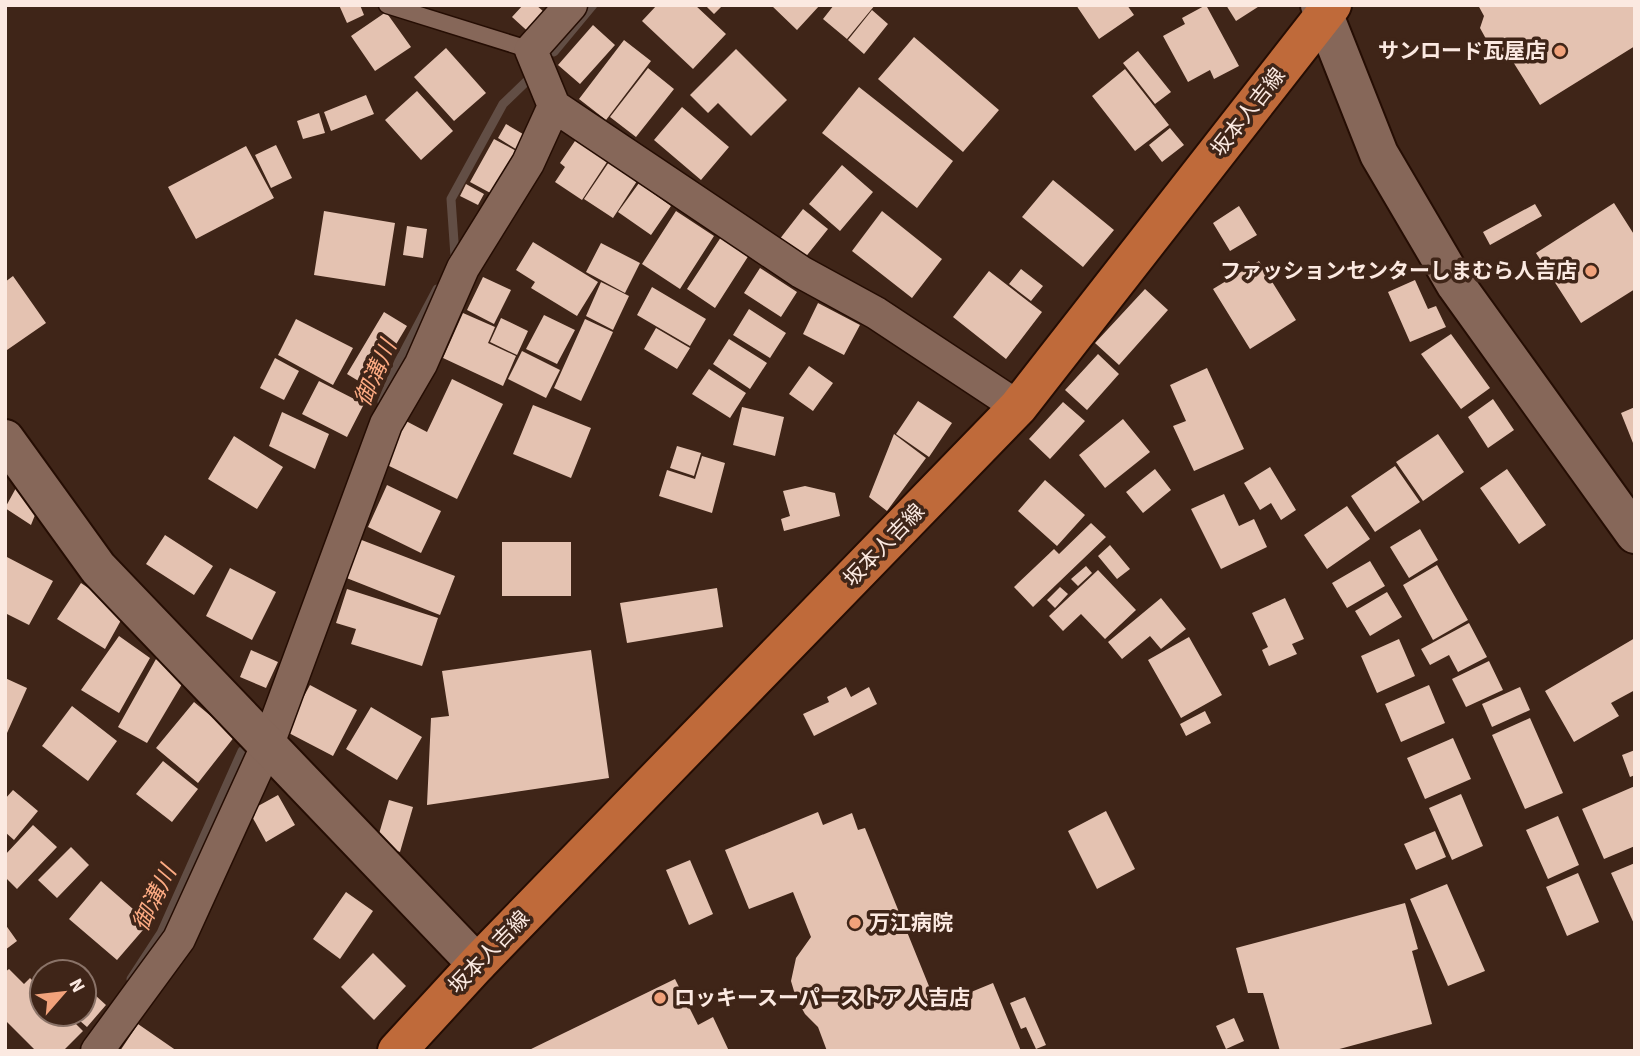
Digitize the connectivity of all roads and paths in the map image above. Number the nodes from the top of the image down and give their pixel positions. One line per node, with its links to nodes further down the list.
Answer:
1 (387, 5): 4 (lane)
2 (571, 5): 4 (street)
3 (1325, 9): 6 (main road, 坂本人吉線); 8 (street)
4 (531, 50): 5 (street)
5 (554, 106): 6 (street); 9 (street)
6 (1018, 407): 10 (main road, 坂本人吉線)
7 (5, 439): 9 (street)
8 (1635, 534)
9 (268, 744): 10 (street); 11 (street)
10 (477, 964): 12 (main road, 坂本人吉線)
11 (97, 1051)
12 (397, 1051)

